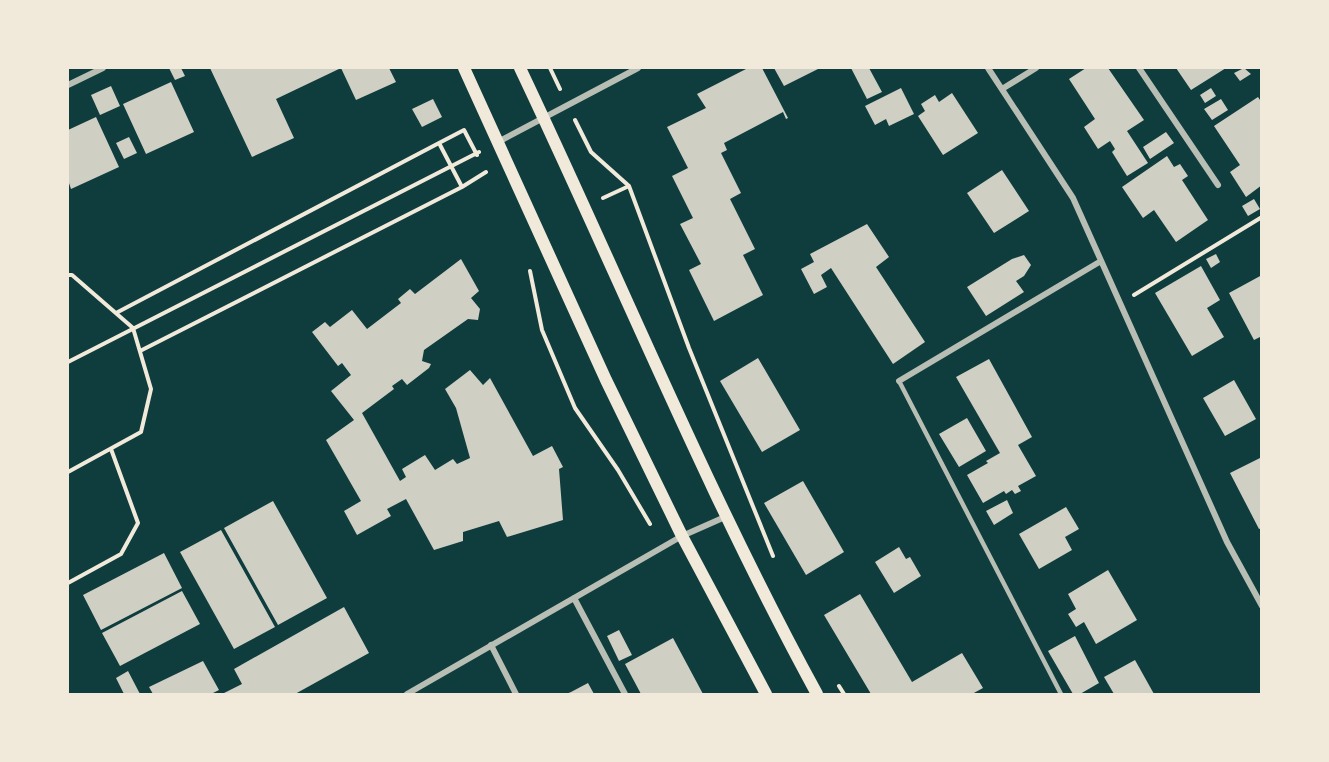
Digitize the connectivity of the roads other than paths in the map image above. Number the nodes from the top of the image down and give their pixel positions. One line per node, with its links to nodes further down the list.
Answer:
1 (103, 68): 8 (street)
2 (464, 68): 11 (main road)
3 (520, 68): 10 (main road)
4 (638, 68): 10 (street)
5 (988, 68): 9 (street)
6 (1036, 68): 9 (street)
7 (1139, 68): 12 (street)
8 (68, 85)
9 (1002, 89): 13 (street)
10 (544, 118): 11 (street); 15 (main road)
11 (498, 142): 16 (main road)
12 (1218, 185)
13 (1101, 261): 14 (street); 18 (street)
14 (899, 381): 25 (lane)
15 (725, 517): 16 (street); 24 (main road)
16 (682, 536): 17 (street); 23 (main road)
17 (574, 598): 19 (street); 22 (street)
18 (1262, 606)
19 (491, 645): 20 (street); 21 (street)
20 (407, 694)
21 (516, 694)
22 (625, 694)
23 (766, 694)
24 (817, 694)
25 (1061, 694)

